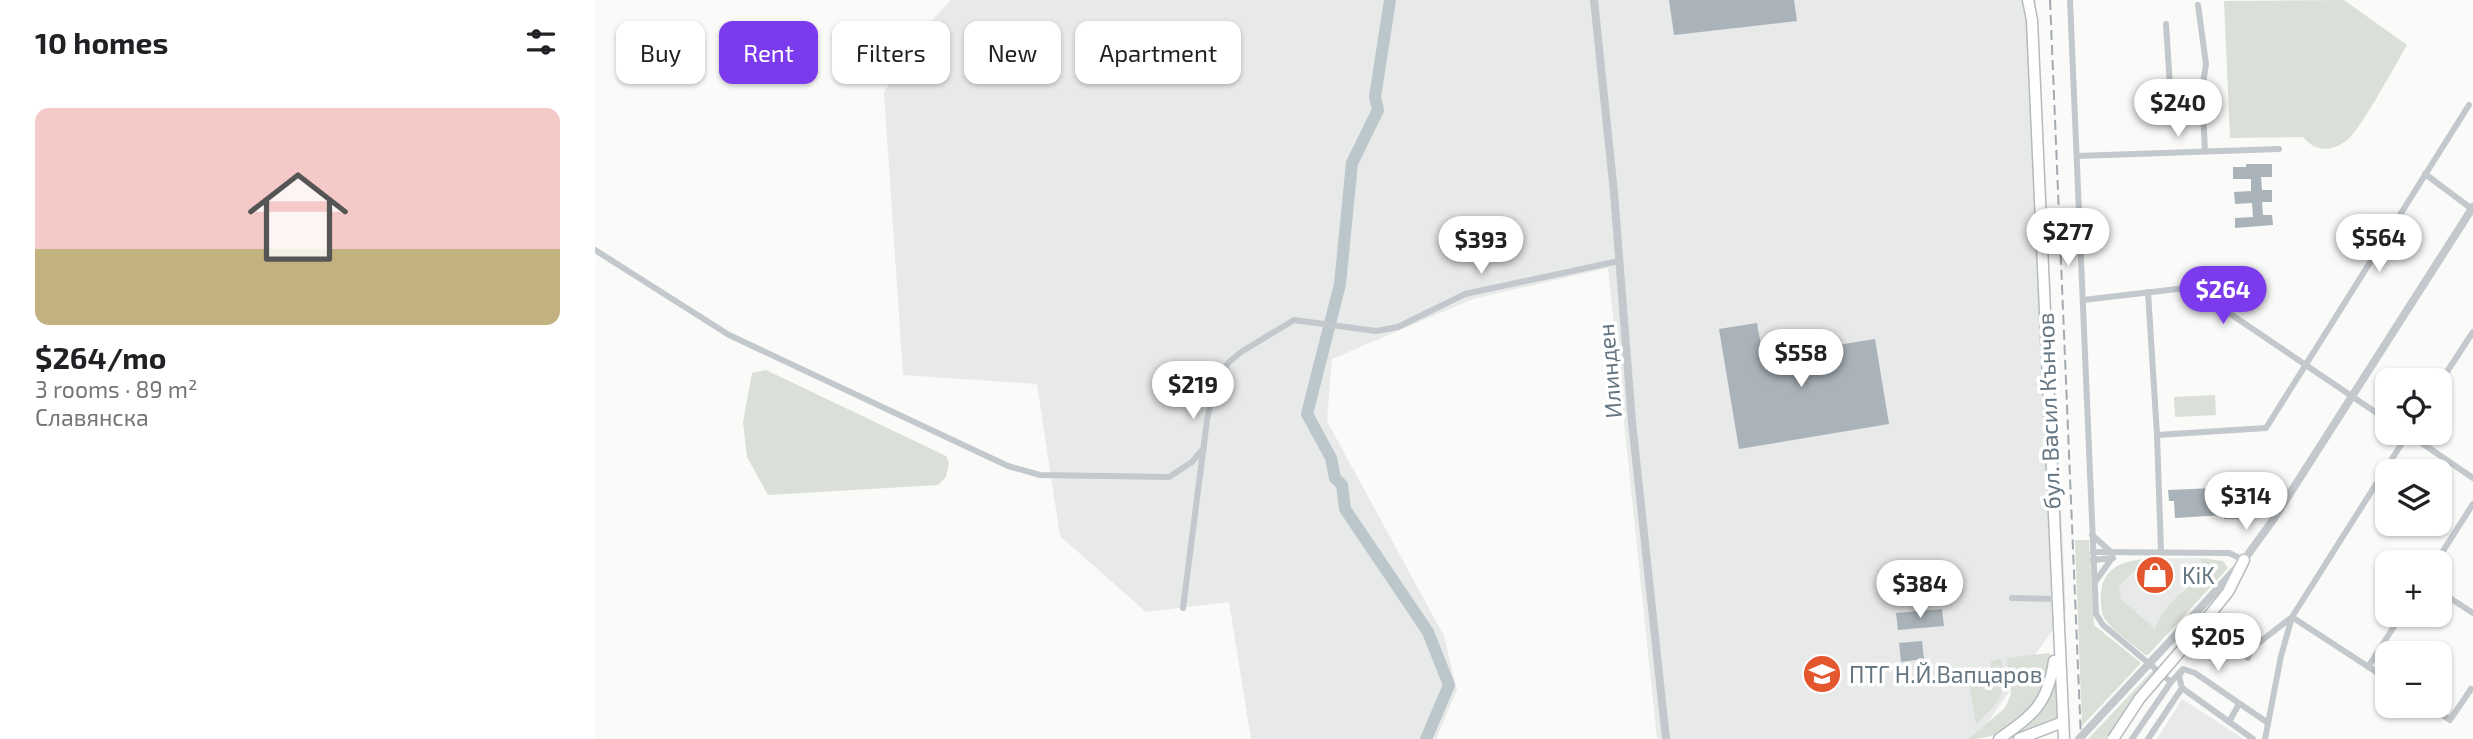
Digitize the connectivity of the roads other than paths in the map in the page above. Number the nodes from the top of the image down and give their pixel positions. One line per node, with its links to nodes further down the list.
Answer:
1 (1594, 0): 14 (street, Илинден)
2 (2028, 0): 36 (main road, бул. Васил Кънчов)
3 (2070, 0): 10 (street)
4 (2198, 5): 6 (street)
5 (2166, 24): 6 (street)
6 (2201, 90): 9 (street)
7 (2469, 105): 11 (street)
8 (2279, 149): 9 (street)
9 (2205, 151): 10 (street)
10 (2077, 156): 16 (street)
11 (2425, 174): 12 (street); 18 (street)
12 (2472, 208): 20 (street)
13 (595, 250): 25 (street)
14 (1619, 261): 25 (street); 55 (street, Илинден)
15 (2148, 292): 16 (street); 18 (street); 22 (street)
16 (2083, 300): 28 (street)
17 (2473, 332): 19 (street)
18 (2306, 364): 20 (street); 22 (street)
19 (2449, 368)
20 (2352, 396): 21 (street); 33 (street)
21 (2375, 412)
22 (2157, 435): 30 (street)
23 (2400, 445): 40 (street)
24 (2425, 445): 26 (street)
25 (1204, 448): 38 (street)
26 (2473, 478)
27 (2473, 504): 29 (street)
28 (2092, 535): 31 (street); 32 (street)
29 (2444, 550)
30 (2161, 551): 31 (street); 33 (street)
31 (2112, 555): 32 (street); 34 (street)
32 (2093, 556): 34 (street)
33 (2244, 560): 59 (street, bridge); 60 (main road, bridge)
34 (2094, 584): 47 (street)
35 (2012, 598): 36 (street)
36 (2056, 599): 42 (main road, бул. Васил Кънчов)
37 (2452, 599): 39 (street)
38 (1183, 608)
39 (2473, 613)
40 (2292, 617): 43 (street); 44 (street); 54 (street)
41 (2394, 627): 44 (street)
42 (2058, 640): 52 (main road, бул. Васил Кънчов); 56 (main road)
43 (2248, 658)
44 (2368, 667): 46 (street)
45 (2183, 669): 47 (street); 48 (street); 50 (street)
46 (2375, 671)
47 (2171, 682): 61 (street)
48 (2182, 688): 53 (street); 62 (street)
49 (2471, 689): 51 (street)
50 (2239, 704): 53 (street); 54 (street)
51 (2452, 717)
52 (2063, 722): 57 (main road); 58 (main road, бул. Васил Кънчов)
53 (2229, 722): 63 (street)
54 (2267, 723): 64 (street)
55 (1666, 739)
56 (2000, 739)
57 (2019, 739)
58 (2064, 739)
59 (2080, 739)
60 (2113, 739)
61 (2132, 739)
62 (2148, 739)
63 (2253, 739)
64 (2265, 739)

